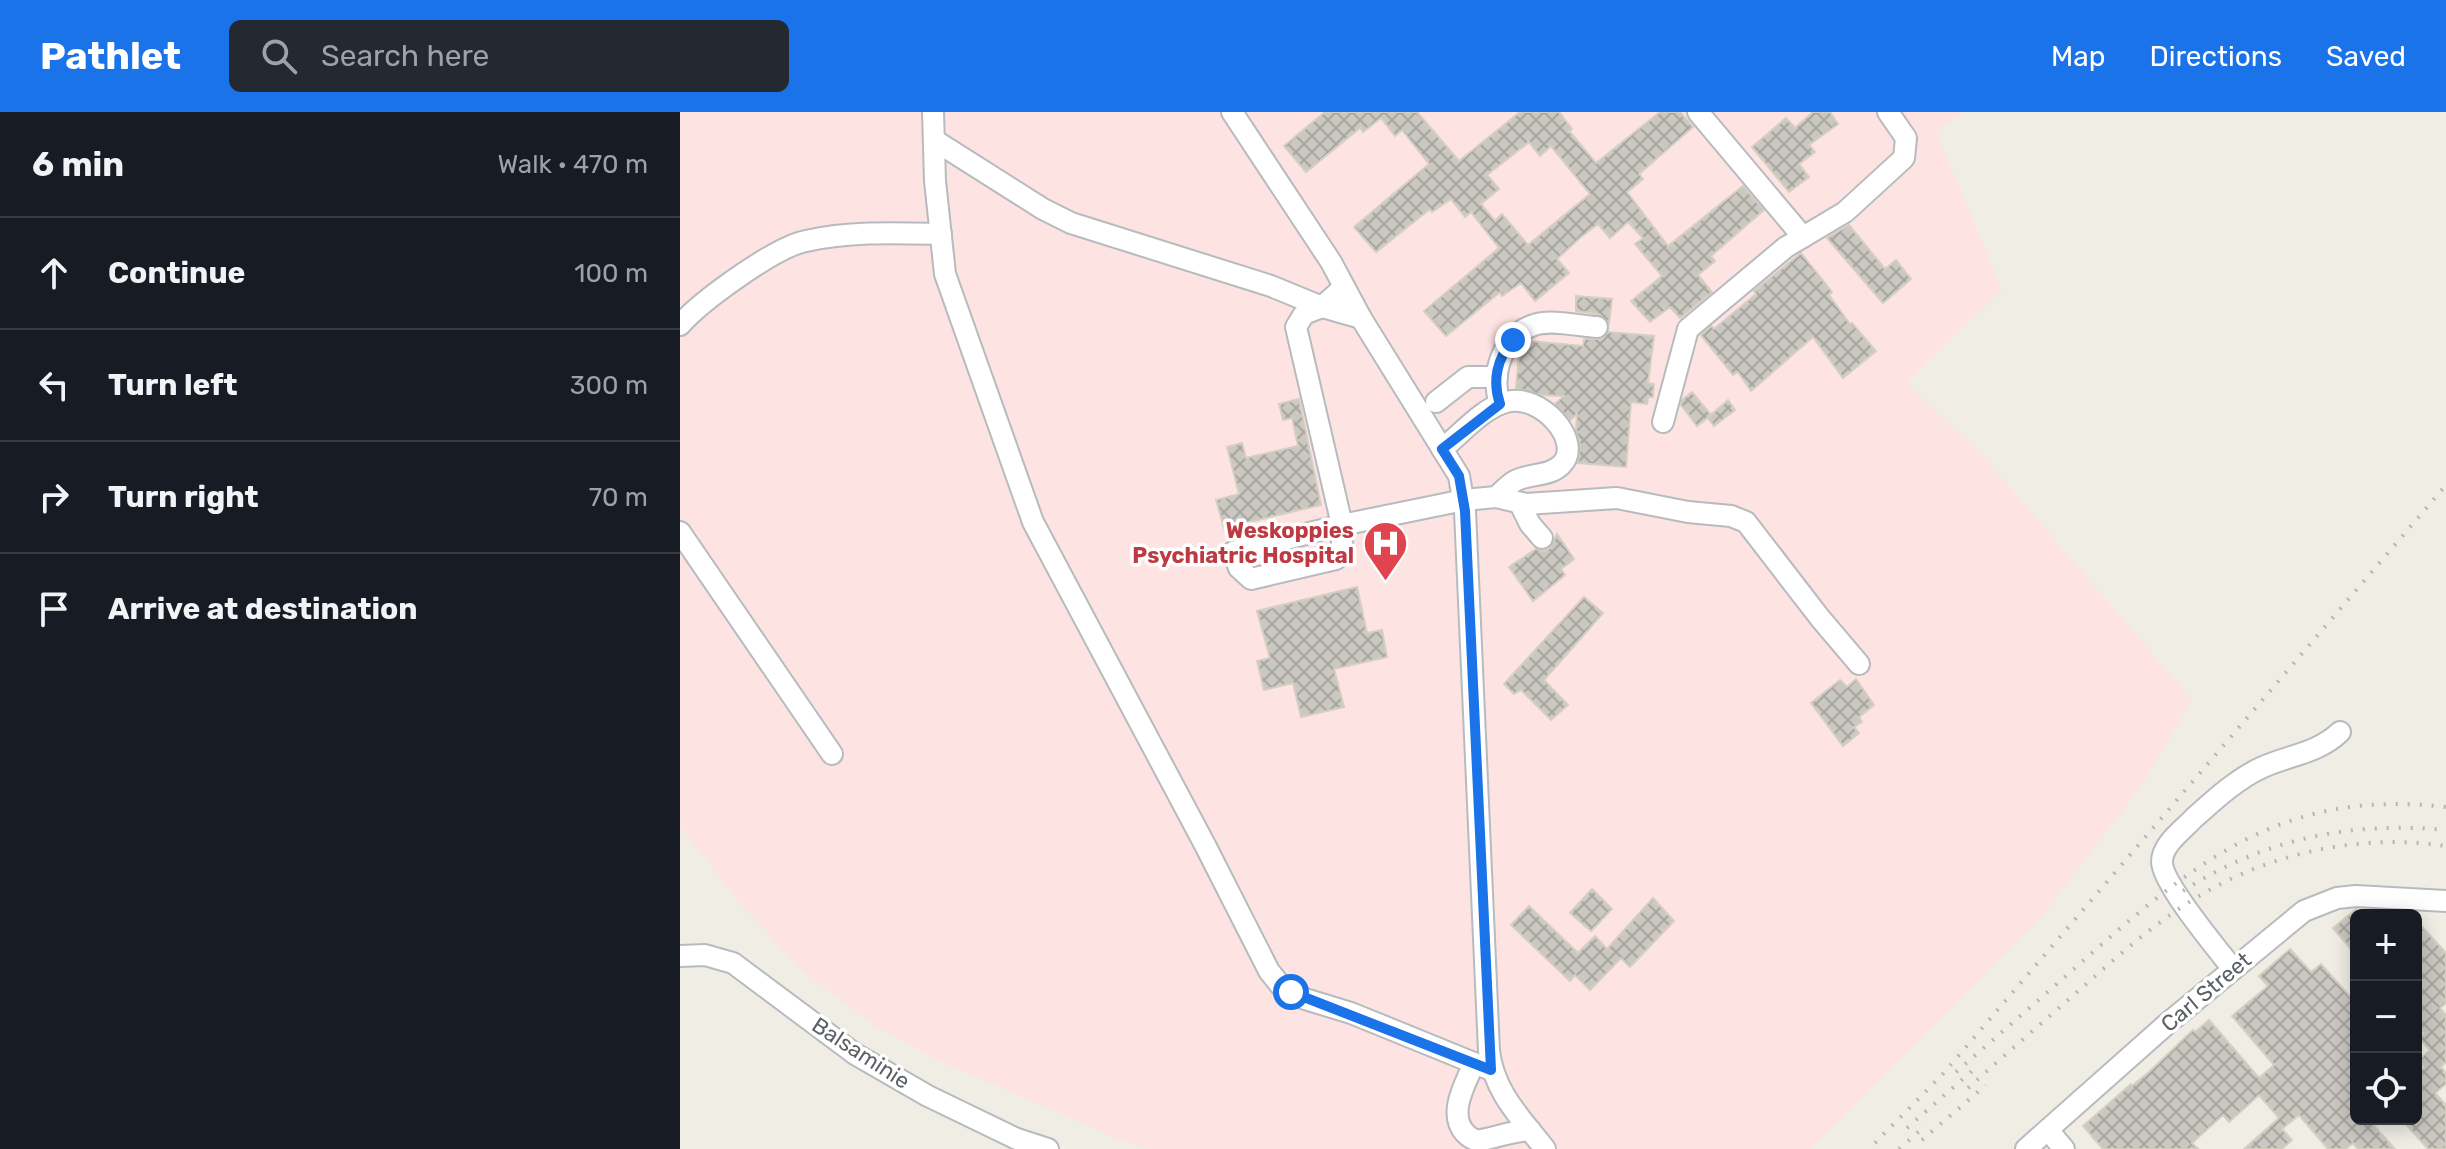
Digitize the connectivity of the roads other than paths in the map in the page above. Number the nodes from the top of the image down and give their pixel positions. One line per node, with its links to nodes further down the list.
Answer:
1 (933, 112): 5 (street)
2 (1232, 112): 8 (street)
3 (1698, 112): 7 (street)
4 (1888, 112): 7 (street)
5 (934, 140): 6 (street); 9 (street)
6 (941, 234): 11 (street); 30 (street)
7 (1803, 237): 16 (street)
8 (1344, 287): 9 (street); 10 (street)
9 (1322, 307): 10 (street); 21 (street)
10 (1361, 318): 17 (street)
11 (680, 325)
12 (1597, 327): 13 (street)
13 (1497, 377): 14 (street); 15 (street)
14 (1436, 402)
15 (1500, 404): 17 (street); 18 (street)
16 (1663, 422)
17 (1442, 449): 19 (street)
18 (1496, 497): 19 (street); 20 (street)
19 (1464, 500): 21 (street); 30 (street)
20 (1520, 504): 23 (street); 24 (street)
21 (1342, 525): 21 (street)
22 (680, 532): 26 (street)
23 (1542, 538)
24 (1859, 664)
25 (2340, 732): 29 (street)
26 (832, 754)
27 (2446, 901): 29 (street, Carl Street)
28 (680, 956): 33 (street, Balsaminie)
29 (2233, 969): 32 (street, Carl Street)
30 (1483, 1066): 31 (street); 31 (street)
31 (1530, 1130): 35 (street)
32 (2048, 1130): 36 (street, Carl Street); 37 (street)
33 (1013, 1144): 34 (street, Balsaminie)
34 (1048, 1149)
35 (1545, 1149)
36 (2026, 1149)
37 (2064, 1149)

